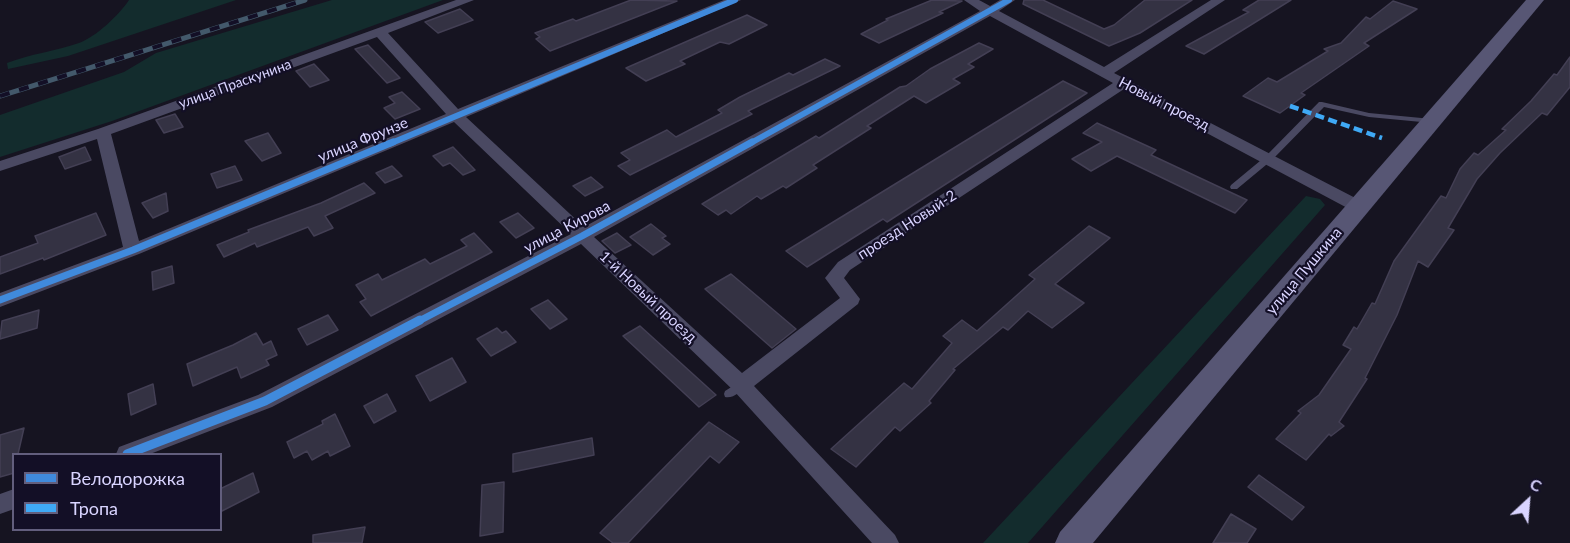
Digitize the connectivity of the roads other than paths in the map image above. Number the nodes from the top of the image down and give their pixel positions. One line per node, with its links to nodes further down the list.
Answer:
1 (468, 0): 8 (street, улица Праскунина)
2 (735, 0): 11 (street, улица Фрунзе)
3 (970, 0): 7 (street, Новый проезд)
4 (1009, 0): 7 (street, улица Кирова)
5 (1219, 0): 9 (street)
6 (1535, 0): 12 (main road, улица Пушкина)
7 (990, 11): 9 (street, Новый проезд); 18 (street, улица Кирова)
8 (379, 31): 11 (street, 1-й Новый проезд); 13 (street, улица Праскунина)
9 (1104, 73): 10 (street, Новый проезд)
10 (1123, 83): 14 (street, Новый проезд); 21 (street, проезд Новый-2)
11 (456, 116): 18 (street, 1-й Новый проезд); 19 (street, улица Фрунзе)
12 (1432, 121): 14 (lane); 17 (main road, улица Пушкина)
13 (103, 132): 15 (street, улица Праскунина); 19 (street)
14 (1269, 159): 16 (lane); 17 (street, Новый проезд)
15 (0, 166)
16 (1234, 187)
17 (1359, 207): 24 (main road, улица Пушкина)
18 (582, 236): 21 (street, 1-й Новый проезд); 22 (street, улица Кирова)
19 (133, 250): 20 (street, улица Фрунзе)
20 (0, 300)
21 (735, 389): 23 (street, 1-й Новый проезд)
22 (130, 453)
23 (887, 543)
24 (1072, 543)

